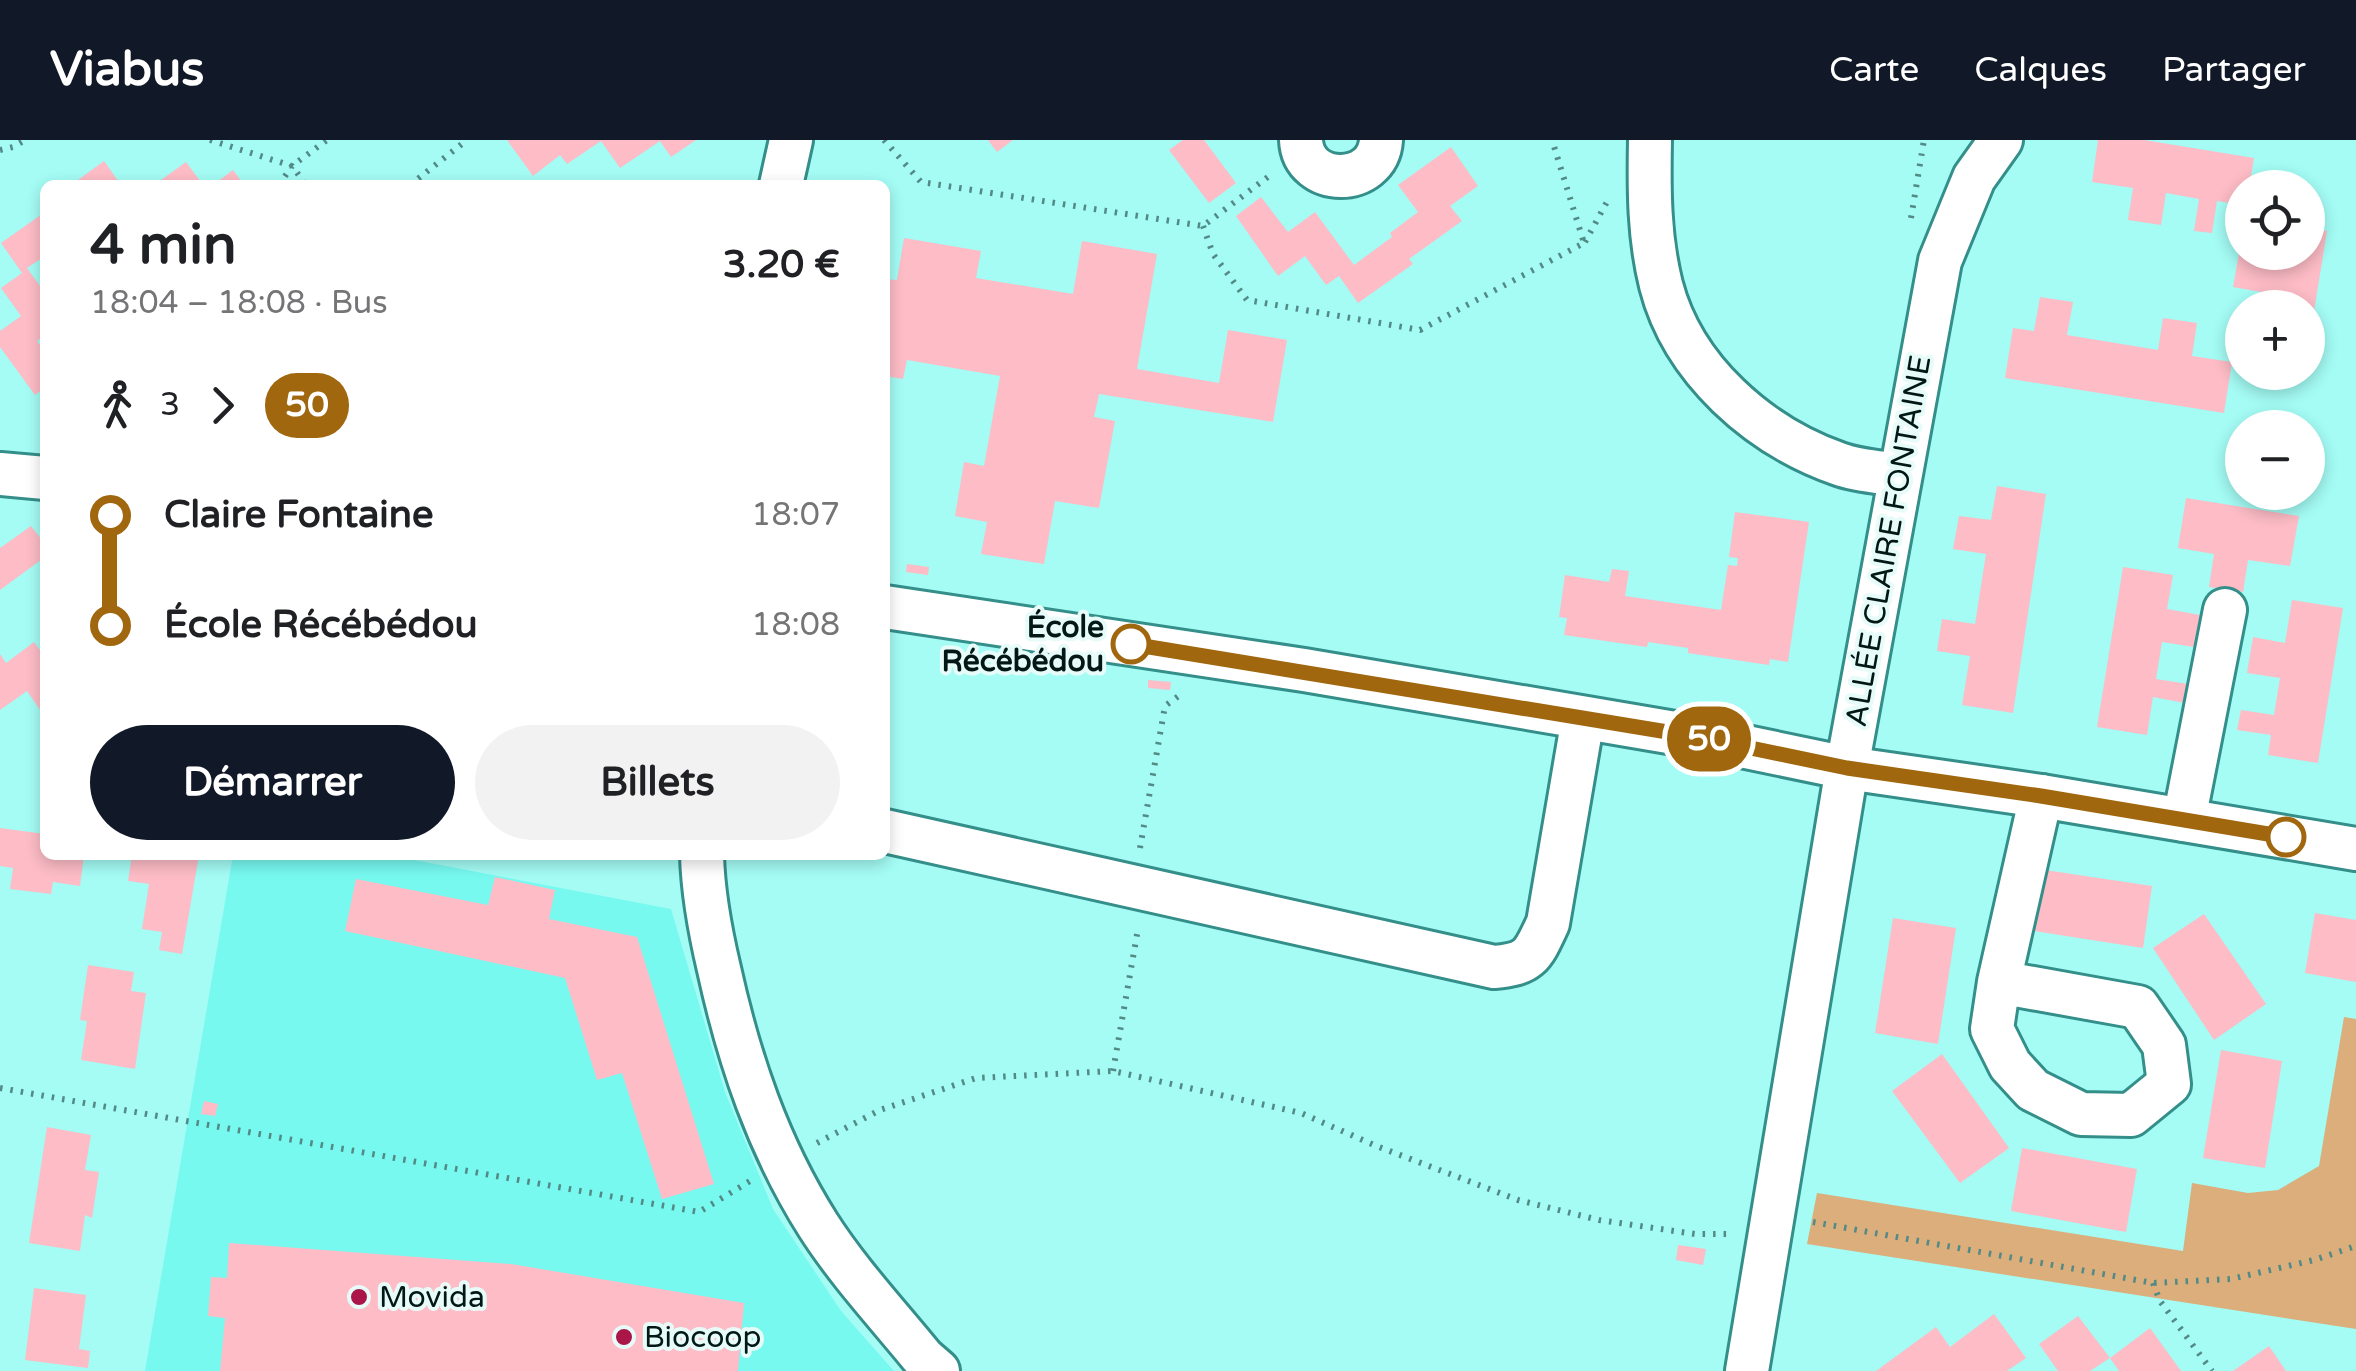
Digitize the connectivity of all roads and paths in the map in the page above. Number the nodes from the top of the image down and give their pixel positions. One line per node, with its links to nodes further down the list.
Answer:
1 (25, 140): 12 (path)
2 (210, 140): 13 (path)
3 (327, 140): 13 (path)
4 (791, 140): 17 (street)
5 (884, 140): 18 (path)
6 (1381, 140): 11 (street)
7 (1552, 140): 18 (path)
8 (1650, 140): 20 (street)
9 (2001, 140): 20 (street, ALLÉE CLAIRE FONTAINE)
10 (465, 141): 16 (path)
11 (1301, 146): 18 (path)
12 (0, 150)
13 (292, 166): 14 (path); 15 (path)
14 (282, 180)
15 (302, 180)
16 (416, 180)
17 (782, 180)
18 (1203, 226)
19 (0, 474): 21 (street)
20 (1900, 475): 25 (street, ALLÉE CLAIRE FONTAINE)
21 (40, 478)
22 (890, 608): 24 (street)
23 (2225, 610): 27 (street)
24 (1583, 718): 25 (street); 28 (street)
25 (1829, 764): 26 (street); 34 (street, ALLÉE CLAIRE FONTAINE)
26 (2041, 796): 27 (street); 31 (street)
27 (2184, 820): 29 (street)
28 (890, 832)
29 (2356, 849)
30 (702, 860): 33 (street)
31 (1998, 982)
32 (0, 1088): 33 (path)
33 (780, 1162): 34 (path); 38 (street)
34 (1771, 1216): 36 (path); 39 (street, ALLÉE CLAIRE FONTAINE)
35 (2356, 1246): 36 (path)
36 (2152, 1283): 37 (path)
37 (2207, 1369)
38 (938, 1371)
39 (1747, 1371)

